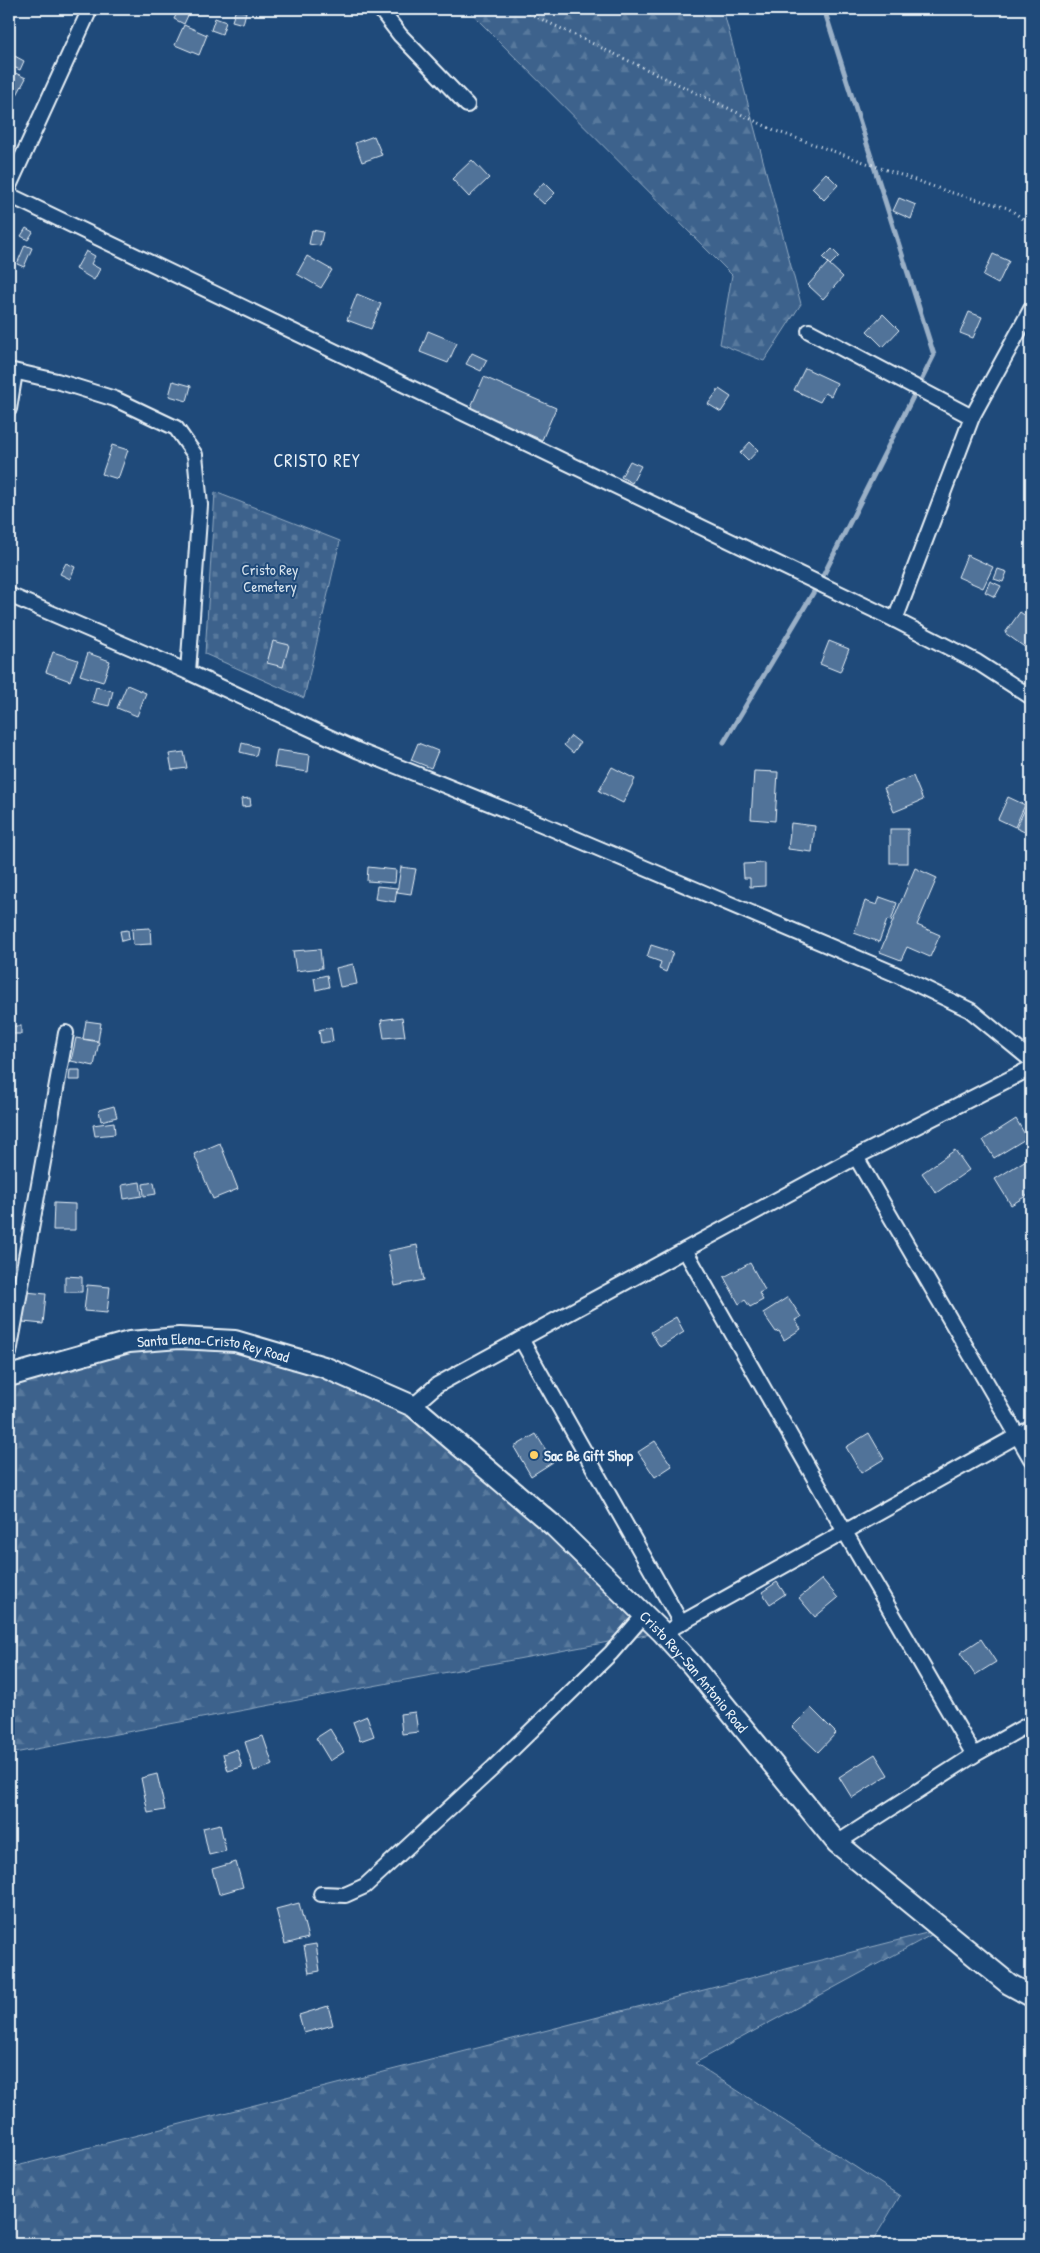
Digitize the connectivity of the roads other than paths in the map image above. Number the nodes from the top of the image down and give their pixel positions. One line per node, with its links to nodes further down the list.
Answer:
1 (90, 9): 4 (street)
2 (380, 9): 3 (street)
3 (468, 106)
4 (9, 186)
5 (9, 195): 12 (street)
6 (1031, 309): 10 (street)
7 (809, 332): 10 (street)
8 (12, 371): 9 (street); 13 (street)
9 (9, 409)
10 (972, 417): 12 (street)
11 (9, 594): 13 (street)
12 (895, 620): 14 (street)
13 (188, 672): 16 (street)
14 (1031, 697)
15 (66, 1033): 21 (street)
16 (1031, 1060)
17 (1031, 1068): 18 (street)
18 (856, 1156): 19 (street); 25 (street)
19 (685, 1250): 20 (street); 27 (street)
20 (521, 1339): 23 (street); 29 (street)
21 (9, 1353)
22 (9, 1376): 23 (main road, Santa Elena-Cristo Rey Road)
23 (413, 1406): 28 (main road, Cristo Rey-San Antonio Road)
24 (1031, 1428): 25 (street)
25 (1018, 1436): 26 (street); 27 (street)
26 (1031, 1459)
27 (845, 1532): 29 (street); 32 (street)
28 (644, 1615): 30 (main road, Cristo Rey-San Antonio Road); 34 (street)
29 (681, 1623): 30 (street)
30 (662, 1632): 33 (main road, Cristo Rey-San Antonio Road)
31 (1031, 1723): 32 (street)
32 (974, 1755): 33 (street)
33 (836, 1843): 35 (main road, Cristo Rey-San Antonio Road)
34 (321, 1894)
35 (1031, 1996)

